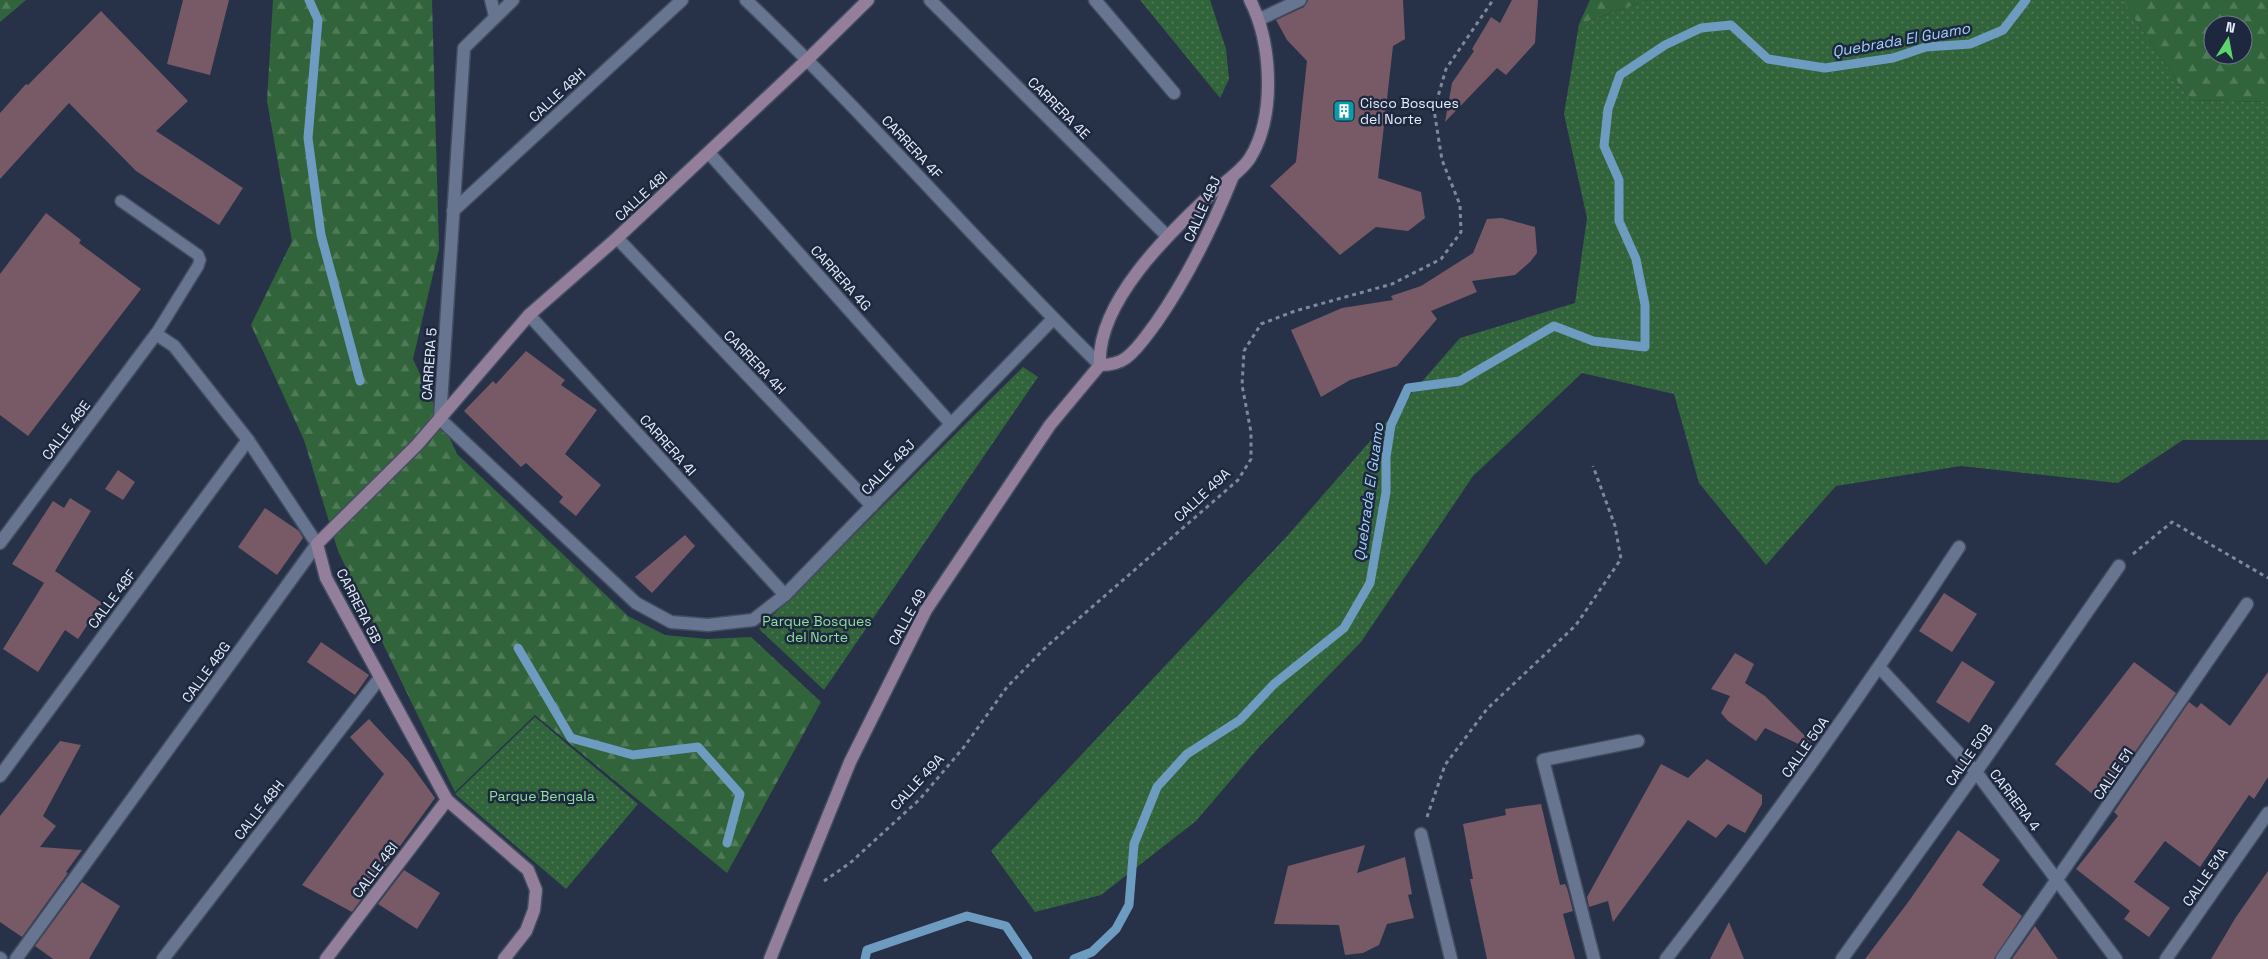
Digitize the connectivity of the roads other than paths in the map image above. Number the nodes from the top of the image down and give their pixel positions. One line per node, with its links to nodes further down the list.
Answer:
1 (491, 0): 10 (street)
2 (513, 0): 10 (street)
3 (682, 0): 17 (street, CALLE 48H)
4 (746, 0): 12 (street, CARRERA 4F)
5 (868, 0): 12 (street, CALLE 48I)
6 (930, 0): 18 (street, CARRERA 4E)
7 (1095, 0): 13 (street)
8 (1250, 0): 11 (street)
9 (1300, 0): 11 (street)
10 (495, 16): 17 (street, CARRERA 5)
11 (1260, 19): 15 (street, CALLE 48J)
12 (808, 59): 14 (street, CALLE 48I); 21 (street, CARRERA 4F)
13 (1174, 94)
14 (709, 152): 19 (street, CALLE 48I); 25 (street, CARRERA 4G)
15 (1235, 172): 18 (street, CALLE 48J); 23 (street, CALLE 48J)
16 (121, 201): 22 (lane)
17 (453, 211): 24 (street, CARRERA 5)
18 (1167, 236): 23 (street, CALLE 48J)
19 (617, 238): 20 (street, CALLE 48I); 27 (street, CARRERA 4H)
20 (529, 315): 24 (street, CALLE 48I); 32 (street, CARRERA 4I)
21 (1053, 319): 23 (street); 25 (street, CALLE 48J)
22 (156, 334): 26 (street, CARRERA 5B); 28 (street, CALLE 48E)
23 (1100, 365): 48 (street, CALLE 49)
24 (440, 419): 29 (street, CALLE 48G); 34 (street, CARRERA 5)
25 (950, 424): 27 (street, CALLE 48J)
26 (248, 440): 29 (street, CARRERA 5B); 39 (street, CALLE 48F)
27 (872, 506): 32 (street, CALLE 48J)
28 (0, 543)
29 (317, 544): 36 (street, CARRERA 5B); 44 (street, CALLE 48G)
30 (1960, 547): 35 (street, CALLE 50A)
31 (2119, 566): 38 (street, CALLE 50B)
32 (785, 595): 34 (street, CALLE 48J)
33 (2247, 604): 43 (street, CALLE 51)
34 (671, 622)
35 (1880, 668): 38 (street, CARRERA 4); 51 (street, CALLE 50A)
36 (379, 678): 40 (street, CARRERA 5B); 45 (street, CALLE 48H)
37 (1638, 741): 50 (street)
38 (1976, 772): 43 (street, CARRERA 4); 52 (street, CALLE 50B)
39 (0, 776)
40 (447, 800): 46 (street, CALLE 48I); 47 (street, CARRERA 5B)
41 (2268, 813): 55 (street, CALLE 51A)
42 (1421, 834): 49 (street)
43 (2057, 881): 53 (street, CALLE 51); 54 (street, CARRERA 4)
44 (16, 959)
45 (163, 959)
46 (326, 959)
47 (504, 959)
48 (770, 959)
49 (1451, 959)
50 (1594, 959)
51 (1666, 959)
52 (1842, 959)
53 (2002, 959)
54 (2116, 959)
55 (2166, 959)

